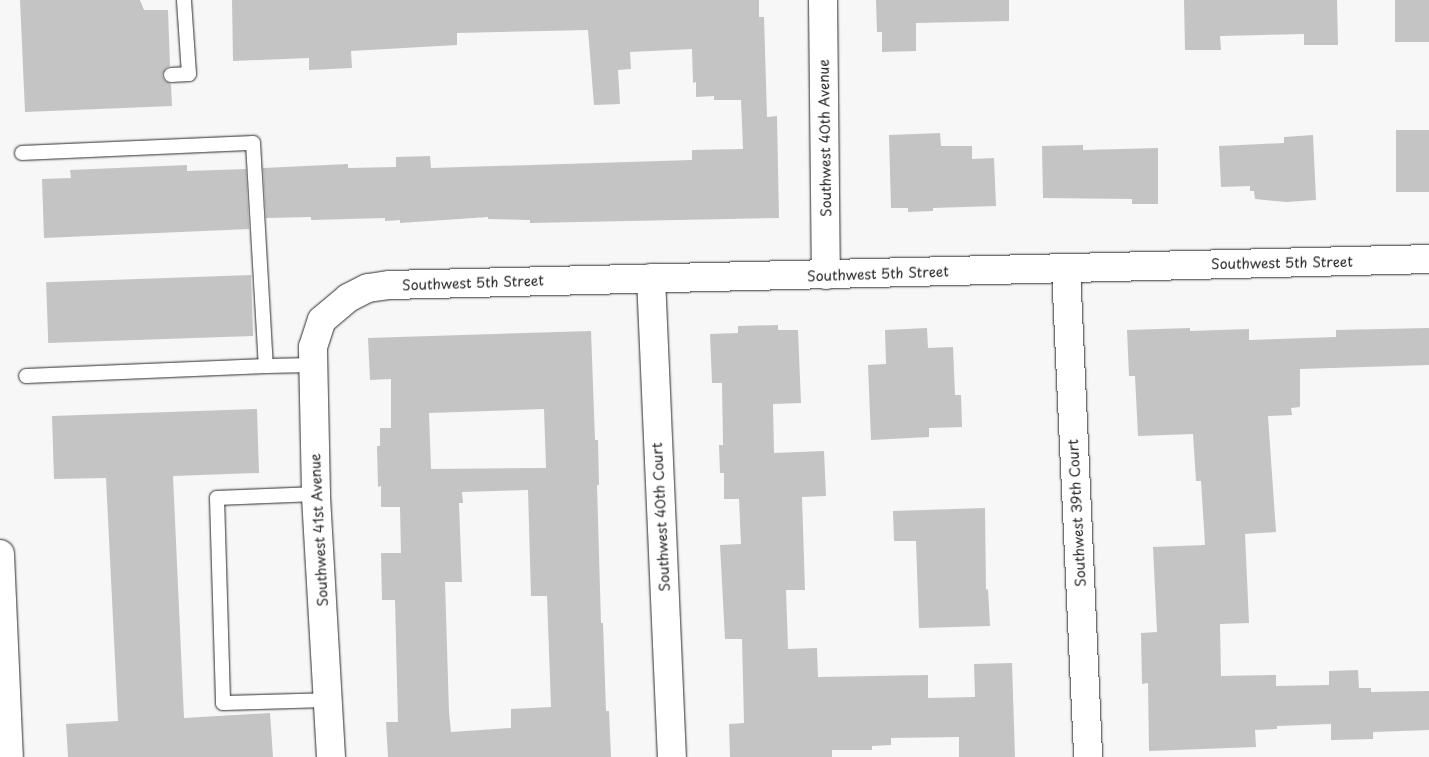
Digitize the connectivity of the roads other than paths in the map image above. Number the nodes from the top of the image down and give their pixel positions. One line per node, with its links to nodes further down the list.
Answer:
1 (184, 0): 3 (lane)
2 (824, 0): 7 (street, Southwest 40th Avenue)
3 (171, 75)
4 (22, 153): 11 (lane)
5 (1429, 259): 6 (street, Southwest 5th Street)
6 (1066, 268): 7 (street, Southwest 5th Street); 19 (street, Southwest 39th Court)
7 (826, 276): 8 (street, Southwest 5th Street)
8 (650, 278): 9 (street, Southwest 5th Street); 18 (street, Southwest 40th Court)
9 (332, 309): 10 (street, Southwest 41st Avenue)
10 (313, 365): 11 (lane); 13 (street, Southwest 41st Avenue)
11 (266, 366): 12 (lane)
12 (26, 376)
13 (316, 494): 15 (street, Southwest 41st Avenue); 15 (lane)
14 (0, 554): 16 (street)
15 (328, 700): 17 (street, Southwest 41st Avenue)
16 (9, 757)
17 (330, 757)
18 (672, 757)
19 (1088, 757)

